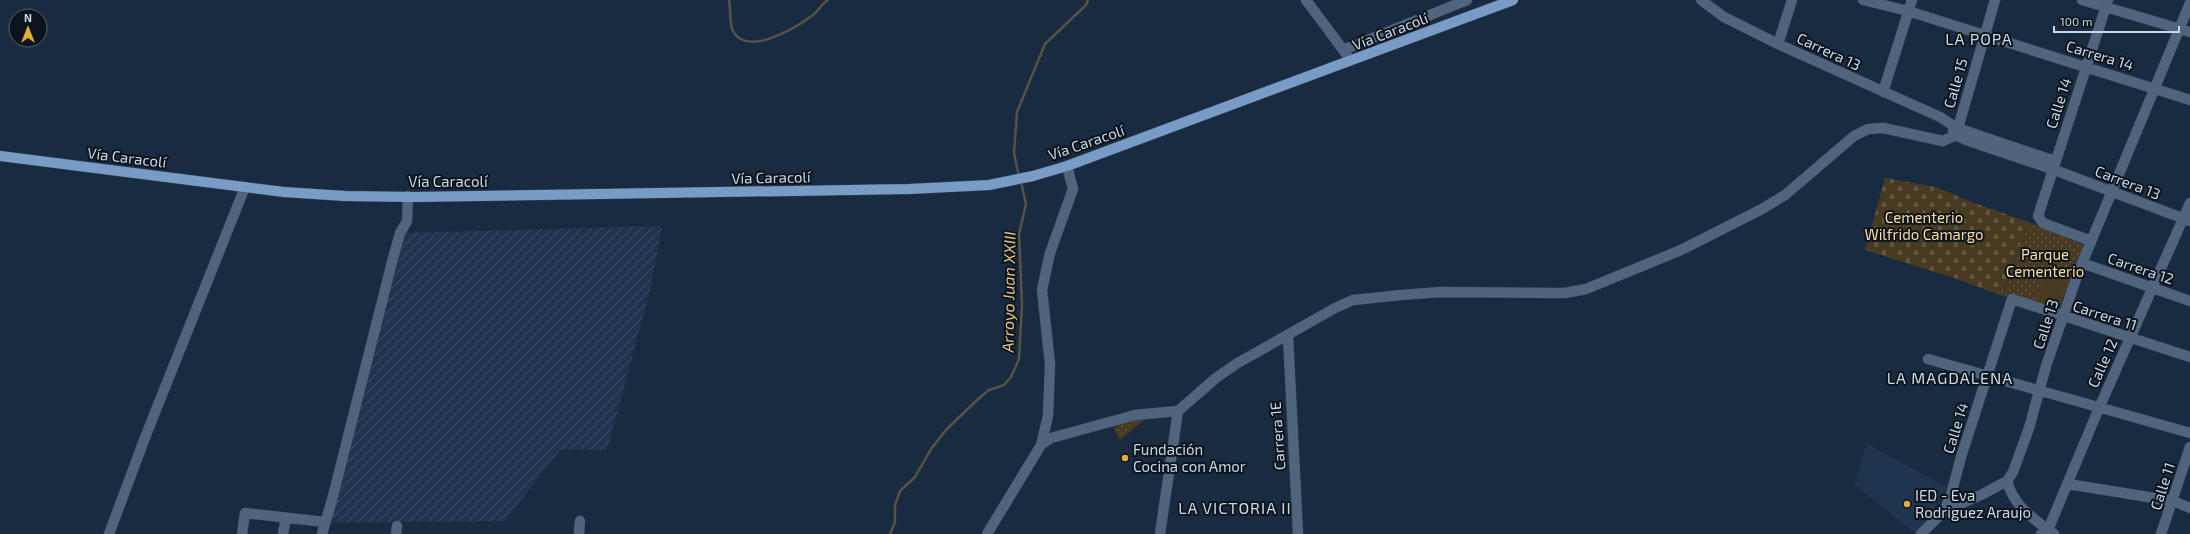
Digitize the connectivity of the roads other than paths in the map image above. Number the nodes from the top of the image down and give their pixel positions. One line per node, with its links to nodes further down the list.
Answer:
1 (1306, 0): 18 (street)
2 (1467, 0): 12 (street)
3 (1513, 0): 19 (main road, Vía Caracolí)
4 (1701, 0): 17 (street, Carrera 13)
5 (1792, 0): 17 (street)
6 (1863, 0): 13 (street, Carrera 14)
7 (1912, 0): 13 (street)
8 (1995, 0): 16 (street, Calle 15)
9 (2082, 0): 10 (street)
10 (2107, 3): 14 (street); 20 (street, Calle 14)
11 (2190, 3): 14 (street, Calle 13)
12 (1441, 5): 18 (street)
13 (1908, 11): 16 (street, Carrera 14); 22 (street)
14 (2179, 27): 15 (street); 21 (street, Calle 13)
15 (2190, 32)
16 (1984, 36): 20 (street, Carrera 14); 24 (street, Calle 15)
17 (1778, 44): 22 (street, Carrera 13)
18 (1343, 50): 19 (street)
19 (1351, 61): 27 (main road, Vía Caracolí)
20 (2085, 67): 21 (street, Carrera 14); 26 (street, Calle 14)
21 (2154, 87): 23 (street, Carrera 14); 29 (street, Calle 13)
22 (1883, 92): 24 (street, Carrera 13)
23 (2190, 100)
24 (1954, 129): 26 (street, Carrera 13); 40 (street)
25 (0, 156): 28 (main road, Vía Caracolí)
26 (2054, 165): 29 (street, Carrera 13); 32 (street, Calle 14)
27 (1067, 166): 30 (main road, Vía Caracolí); 49 (street)
28 (245, 187): 30 (main road, Vía Caracolí); 60 (street)
29 (2113, 191): 33 (street, Carrera 13); 34 (street, Calle 13)
30 (408, 196): 58 (street)
31 (2190, 203): 33 (street, Calle 12)
32 (2038, 216): 34 (street, Carrera 12)
33 (2186, 220): 36 (street, Calle 12)
34 (2091, 242): 35 (street, Calle 13)
35 (2082, 263): 36 (street, Carrera 12); 39 (street, Calle 13)
36 (2152, 288): 38 (street, Carrera 12); 41 (street, Calle 12)
37 (2012, 299): 39 (street, Carrera 11); 44 (street, Calle 14)
38 (2190, 301)
39 (2062, 317): 41 (street, Carrera 11); 45 (street, Calle 13)
40 (1288, 336): 47 (street); 67 (street, Carrera 1E)
41 (2130, 338): 42 (street, Carrera 11); 46 (street, Calle 12)
42 (2190, 357)
43 (1928, 359): 44 (street)
44 (1986, 376): 45 (street); 55 (street, Calle 14)
45 (2040, 390): 46 (street); 51 (street, Calle 13)
46 (2098, 408): 48 (street); 52 (street, Calle 12)
47 (1178, 411): 49 (street); 66 (street)
48 (2190, 433)
49 (1041, 445): 65 (street)
50 (2190, 447): 53 (street, Calle 11)
51 (2007, 481): 55 (street); 59 (street)
52 (2068, 484): 53 (street); 59 (street, Calle 12)
53 (2173, 501): 54 (street); 69 (street, Calle 11)
54 (2190, 508)
55 (1944, 511): 68 (street, Calle 14)
56 (286, 518): 58 (street); 61 (street); 62 (street)
57 (580, 521): 64 (street)
58 (325, 522): 63 (street)
59 (2048, 533)
60 (109, 534)
61 (242, 534)
62 (283, 534)
63 (322, 534)
64 (579, 534)
65 (987, 534)
66 (1160, 534)
67 (1298, 534)
68 (1921, 534)
69 (2161, 534)

